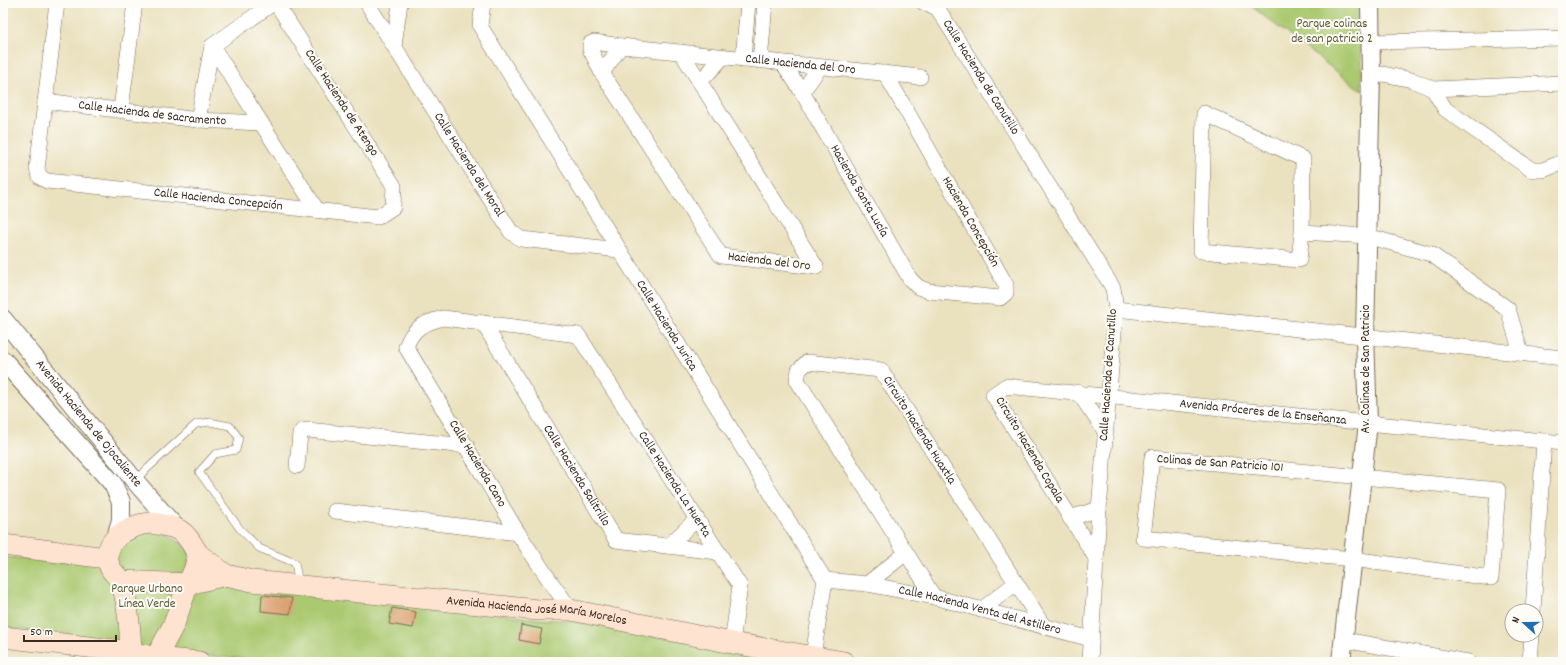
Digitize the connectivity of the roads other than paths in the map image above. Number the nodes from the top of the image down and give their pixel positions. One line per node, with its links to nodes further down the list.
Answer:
1 (57, 3): 31 (street)
2 (135, 3): 32 (street)
3 (273, 3): 15 (street)
4 (276, 3): 36 (street, Calle Hacienda de Atengo)
5 (367, 3): 14 (street, Calle Hacienda del Moral)
6 (400, 3): 14 (street)
7 (483, 3): 40 (street, Calle Hacienda Jurica)
8 (748, 3): 19 (street)
9 (765, 3): 20 (street)
10 (924, 3): 42 (street, Calle Hacienda de Canutillo)
11 (1370, 3): 13 (street, Av. Colinas de San Patricio)
12 (1563, 38): 13 (street)
13 (1370, 42): 25 (street, Av. Colinas de San Patricio)
14 (394, 44): 40 (street, Calle Hacienda del Moral)
15 (212, 46): 33 (street); 34 (street)
16 (621, 46): 17 (street, Hacienda del Oro); 23 (street); 23 (street, Hacienda del Oro)
17 (681, 52): 18 (street, Calle Hacienda del Oro); 27 (street, Hacienda del Oro)
18 (723, 57): 19 (street, Calle Hacienda del Oro); 27 (street)
19 (743, 59): 20 (street, Calle Hacienda del Oro)
20 (760, 60): 21 (street, Calle Hacienda del Oro)
21 (783, 63): 22 (street, Calle Hacienda del Oro); 30 (street, Hacienda Santa Lucía)
22 (820, 67): 24 (street, Calle Hacienda del Oro); 30 (street)
23 (602, 73): 27 (street, Hacienda del Oro)
24 (885, 74): 26 (street, Calle Hacienda del Oro); 41 (street, Hacienda Concepción)
25 (1371, 75): 29 (street); 39 (street, Av. Colinas de San Patricio)
26 (920, 77)
27 (700, 82)
28 (1563, 83): 29 (street)
29 (1433, 89): 35 (street)
30 (802, 92): 41 (street, Hacienda Santa Lucía)
31 (45, 101): 32 (street, Calle Hacienda de Sacramento); 37 (street, Calle Hacienda Concepción)
32 (121, 109): 33 (street, Calle Hacienda de Sacramento)
33 (198, 120): 34 (street, Calle Hacienda de Sacramento)
34 (261, 123): 37 (street)
35 (1563, 162)
36 (393, 207): 37 (street, Calle Hacienda Concepción)
37 (317, 210)
38 (1302, 232): 38 (street); 39 (street)
39 (1368, 236): 45 (street, Av. Colinas de San Patricio); 46 (street)
40 (619, 250): 75 (street, Calle Hacienda Jurica)
41 (918, 287)
42 (1116, 309): 45 (street); 50 (street, Calle Hacienda de Canutillo)
43 (3, 319): 58 (street, Avenida Hacienda de Ojocaliente)
44 (483, 323): 55 (street, Calle Hacienda Cano); 62 (street, Calle Hacienda La Huerta); 67 (street, Calle Hacienda Salitrillo)
45 (1366, 336): 46 (street); 51 (street, Av. Colinas de San Patricio)
46 (1521, 353): 47 (street)
47 (1563, 358)
48 (3, 360): 65 (street, Avenida Hacienda de Ojocaliente)
49 (1078, 392): 50 (street, Circuito Hacienda Copala); 52 (street); 61 (street, Circuito Hacienda Copala)
50 (1107, 395): 51 (street, Avenida Próceres de la Enseñanza); 52 (street, Calle Hacienda de Canutillo)
51 (1368, 422): 53 (street, Avenida Próceres de la Enseñanza); 57 (street, Av. Colinas de San Patricio)
52 (1105, 431): 59 (street, Calle Hacienda de Canutillo)
53 (1544, 441): 54 (street, Avenida Próceres de la Enseñanza); 83 (street)
54 (1563, 443)
55 (467, 446): 56 (street); 64 (street, Calle Hacienda Cano)
56 (297, 466)
57 (1362, 476): 73 (street, Av. Colinas de San Patricio); 73 (street); 73 (street, Colinas de San Patricio 101)
58 (135, 480): 63 (street, Avenida Hacienda de Ojocaliente); 81 (lane)
59 (1099, 509): 61 (street, Circuito Hacienda Copala); 72 (street, Calle Hacienda de Canutillo)
60 (335, 511): 64 (street)
61 (1070, 518): 72 (street, Circuito Hacienda Copala)
62 (697, 519): 67 (street); 68 (street, Calle Hacienda La Huerta)
63 (176, 527): 65 (main road); 70 (main road, Avenida Hacienda de Ojocaliente)
64 (518, 533): 77 (street, Calle Hacienda Cano)
65 (116, 537): 71 (main road, Avenida Hacienda de Ojocaliente)
66 (3, 545): 71 (main road)
67 (668, 546): 68 (street, Calle Hacienda Salitrillo)
68 (718, 552): 91 (street, Calle Hacienda La Huerta)
69 (906, 553): 78 (street, Circuito Hacienda Huaxtla); 80 (street); 82 (street, Circuito Hacienda Huaxtla)
70 (198, 554): 74 (main road, Avenida Hacienda José María Morelos); 79 (main road)
71 (107, 558): 76 (main road)
72 (1096, 558): 89 (street, Calle Hacienda de Canutillo)
73 (1352, 559): 90 (street, Av. Colinas de San Patricio)
74 (226, 575): 79 (main road, Avenida Hacienda José María Morelos); 81 (main road, Avenida Hacienda José María Morelos)
75 (825, 580): 80 (street, Calle Hacienda Venta del Astillero); 93 (street)
76 (122, 581): 79 (main road, Avenida Hacienda José María Morelos); 94 (main road)
77 (550, 581): 84 (street); 85 (street, Calle Hacienda Cano)
78 (1016, 583): 86 (street); 87 (street, Circuito Hacienda Huaxtla)
79 (188, 584): 95 (main road)
80 (867, 584): 82 (street, Calle Hacienda Venta del Astillero)
81 (299, 586): 84 (main road, Avenida Hacienda José María Morelos)
82 (934, 597): 86 (street, Calle Hacienda Venta del Astillero)
83 (1534, 603)
84 (538, 610): 85 (main road, Avenida Hacienda José María Morelos)
85 (571, 610): 91 (main road, Avenida Hacienda José María Morelos)
86 (981, 610): 87 (street, Calle Hacienda Venta del Astillero)
87 (1044, 627): 89 (street, Calle Hacienda Venta del Astillero)
88 (3, 637): 94 (main road)
89 (1091, 639): 98 (street, Calle Hacienda de Canutillo)
90 (1344, 640): 99 (street, Av. Colinas de San Patricio); 100 (street)
91 (732, 643): 93 (main road, Avenida Hacienda José María Morelos)
92 (1531, 643): 101 (street)
93 (813, 656): 97 (main road, Avenida Hacienda José María Morelos)
94 (131, 657): 95 (main road)
95 (156, 660): 96 (main road)
96 (199, 662)
97 (844, 662)
98 (1090, 662)
99 (1341, 662)
100 (1468, 662)
101 (1530, 662)

